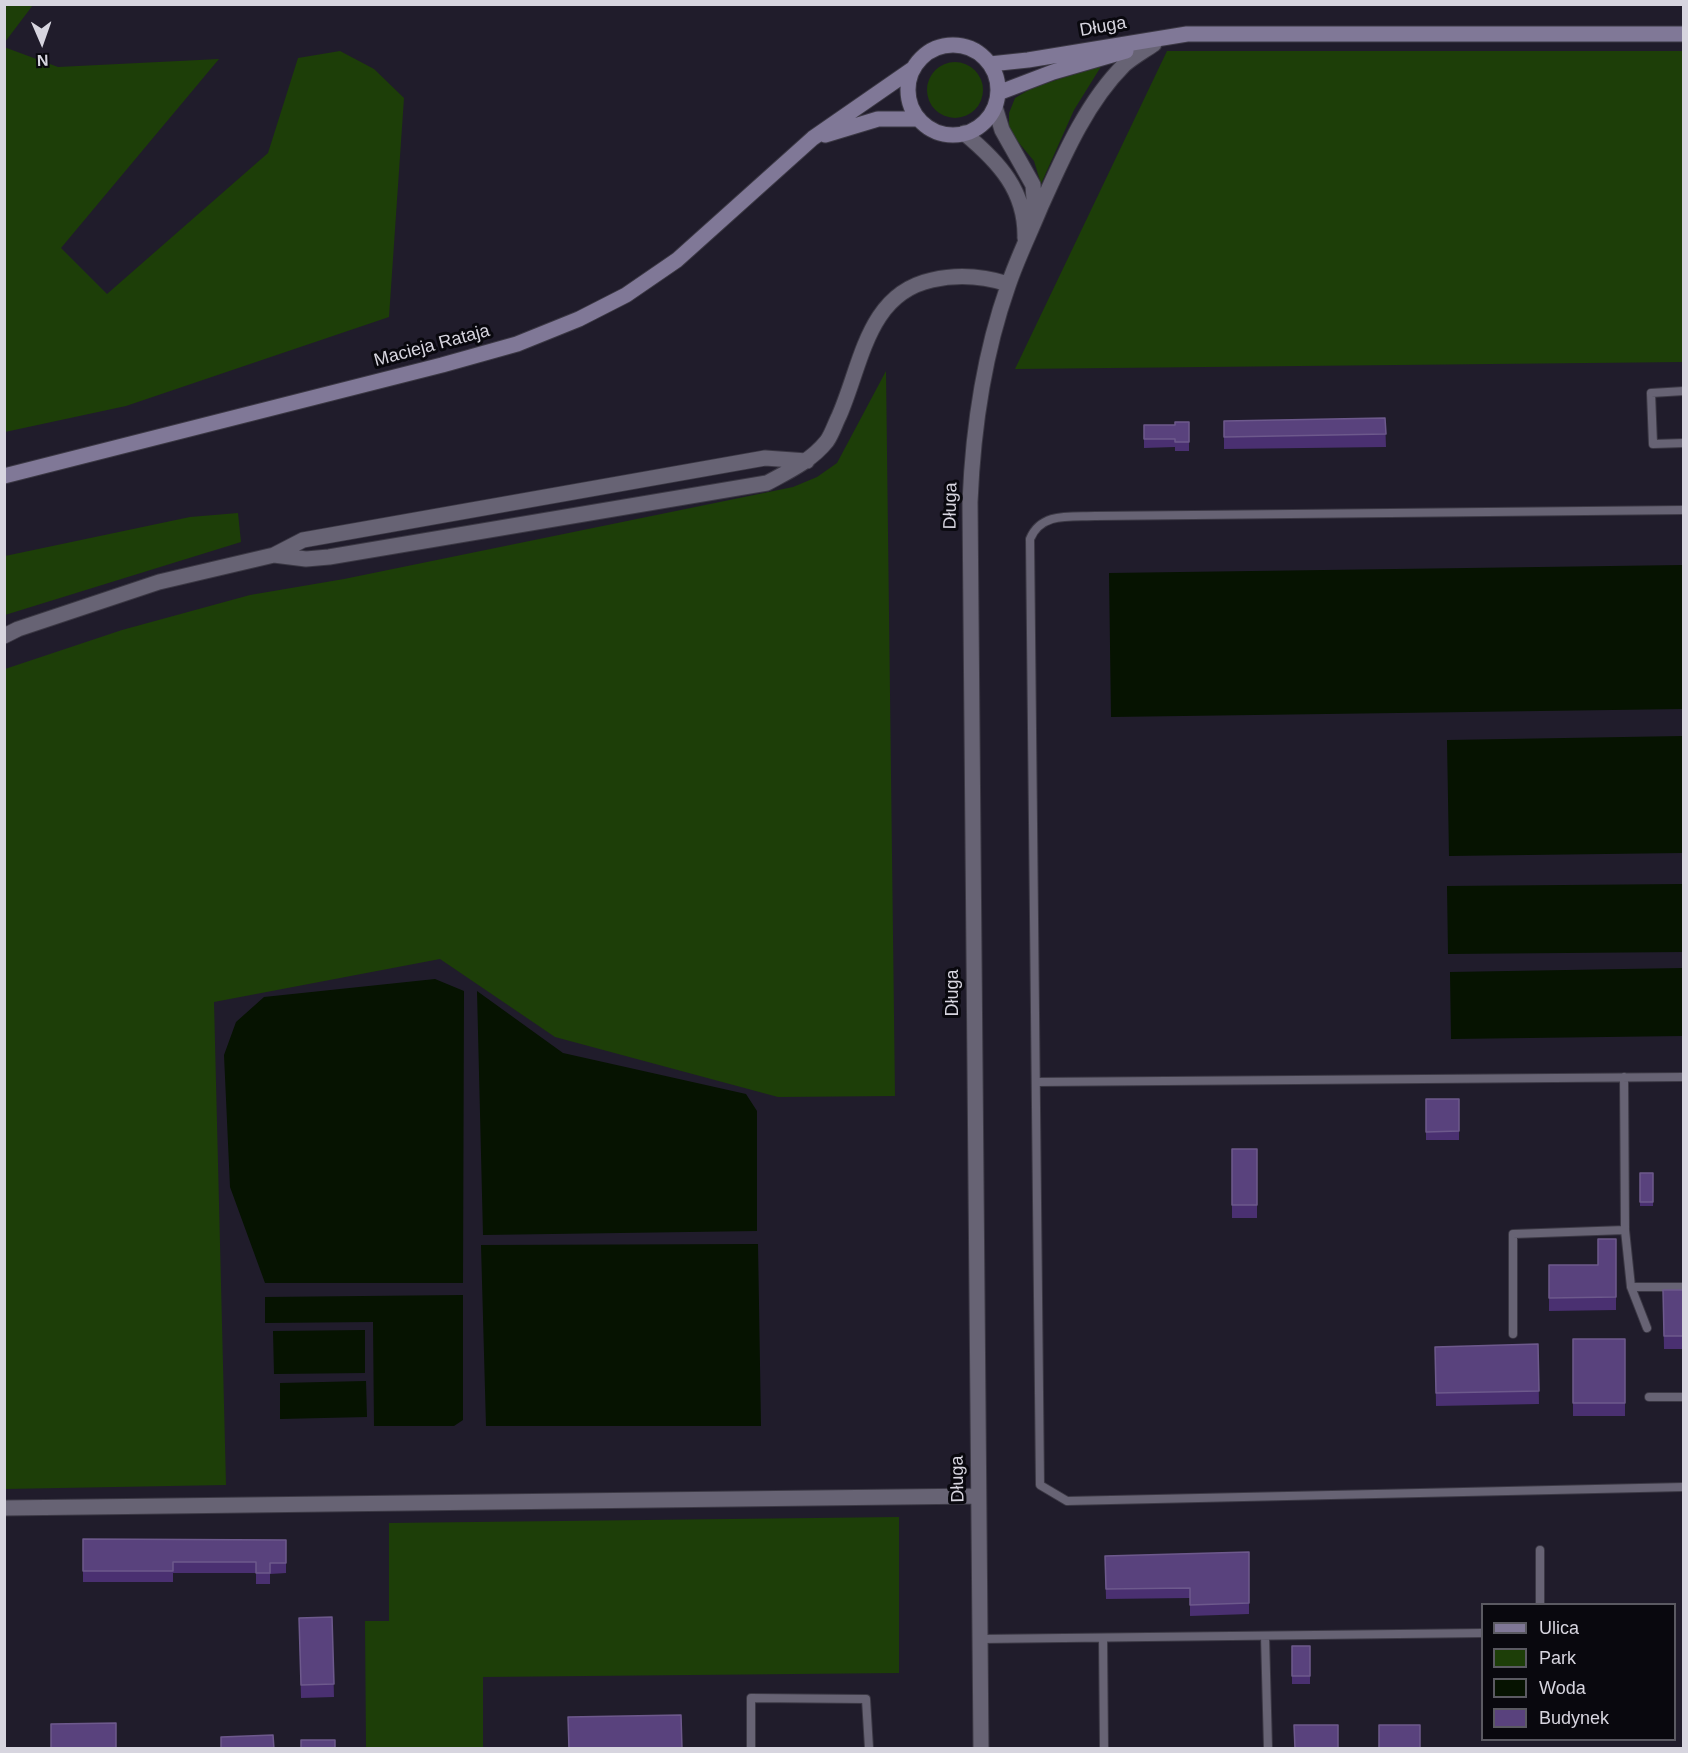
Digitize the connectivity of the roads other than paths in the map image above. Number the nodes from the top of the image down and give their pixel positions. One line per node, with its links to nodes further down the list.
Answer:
1 (1187, 34): 2 (main road, Długa); 3 (main road, Długa); 4 (main road, Długa)
2 (1683, 34)
3 (1154, 44): 6 (main road, Długa); 10 (street, Długa)
4 (990, 64): 5 (main road); 6 (main road)
5 (914, 68): 7 (main road); 9 (main road, Macieja Rataja)
6 (996, 100): 8 (main road); 10 (street, Długa)
7 (919, 119): 8 (main road); 9 (main road, Macieja Rataja)
8 (964, 133): 10 (street, Długa)
9 (813, 138): 15 (main road, Macieja Rataja)
10 (1025, 244): 11 (street, Długa)
11 (1008, 284): 14 (street); 30 (street, Długa)
12 (1683, 391): 13 (lane)
13 (1683, 443)
14 (807, 461): 17 (street); 17 (street)
15 (4, 476)
16 (1683, 510): 21 (lane)
17 (274, 555): 18 (street)
18 (9, 632)
19 (1624, 1077): 20 (lane); 21 (lane); 22 (lane)
20 (1683, 1077)
21 (1036, 1082): 29 (lane)
22 (1625, 1230): 23 (lane); 26 (lane)
23 (1631, 1287): 24 (lane); 25 (lane)
24 (1683, 1287)
25 (1647, 1328)
26 (1513, 1334)
27 (1649, 1397): 28 (lane)
28 (1683, 1397)
29 (1683, 1487)
30 (978, 1496): 31 (street); 37 (street, Długa)
31 (4, 1508)
32 (1540, 1550): 33 (lane)
33 (1540, 1603)
34 (1481, 1633): 35 (lane)
35 (1265, 1636): 36 (lane); 42 (lane)
36 (1103, 1638): 37 (lane); 41 (lane)
37 (980, 1639): 40 (street, Długa)
38 (750, 1749): 39 (lane)
39 (869, 1749)
40 (981, 1749)
41 (1104, 1749)
42 (1268, 1749)

